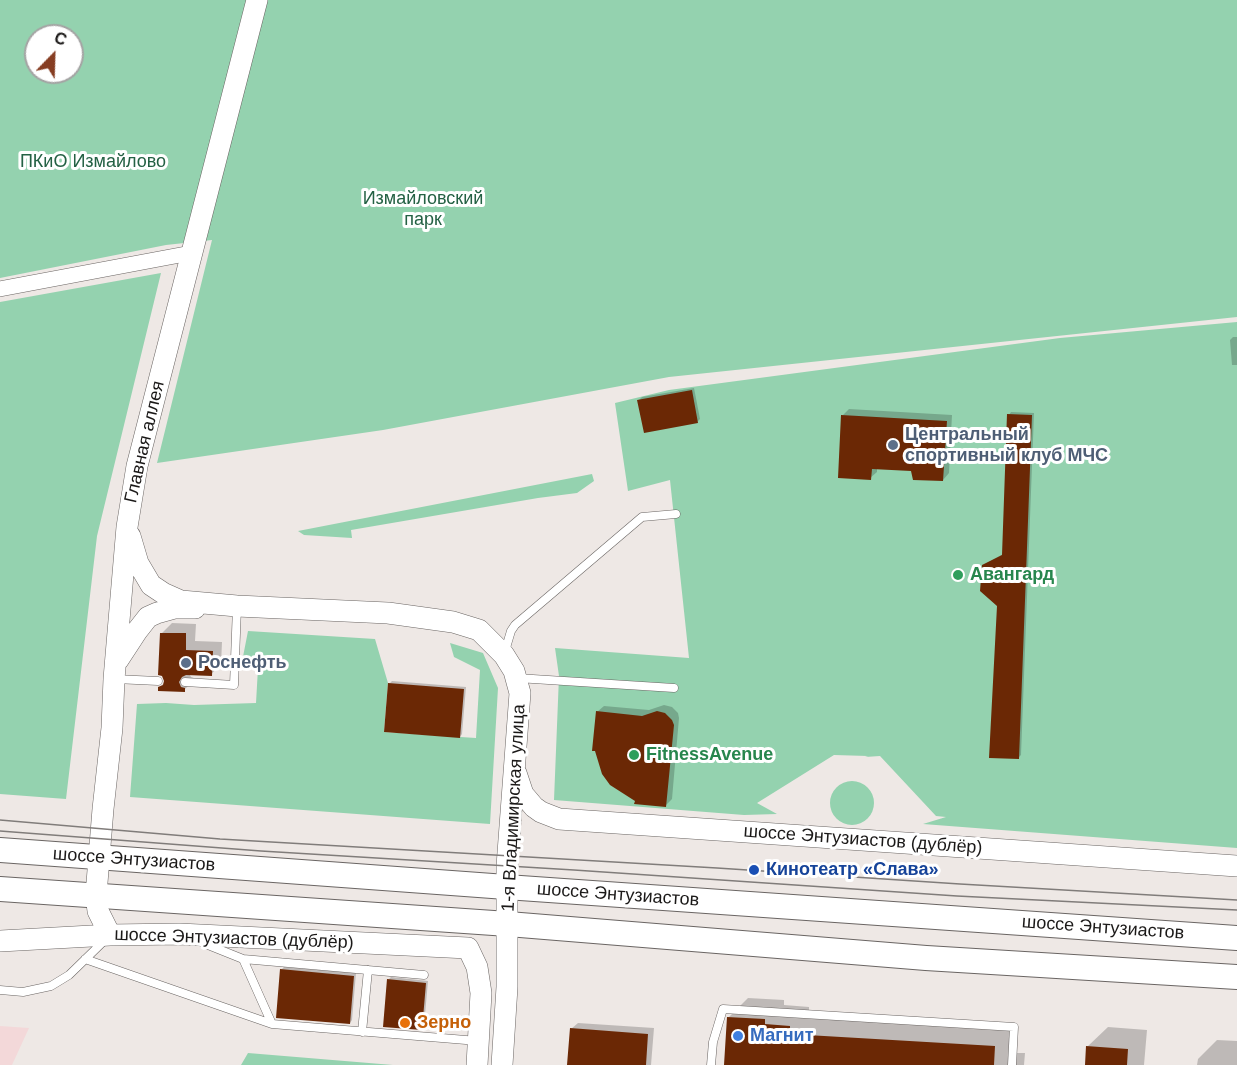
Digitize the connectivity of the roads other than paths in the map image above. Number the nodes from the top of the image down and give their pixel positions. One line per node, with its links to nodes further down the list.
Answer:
1 (257, 0): 2 (main road, Главная аллея)
2 (191, 253): 3 (street); 5 (main road, Главная аллея)
3 (0, 289)
4 (676, 513): 7 (lane)
5 (127, 527): 6 (main road, 1-я Владимирская улица); 8 (main road, Главная аллея)
6 (237, 606): 7 (main road, 1-я Владимирская улица); 8 (main road, 1-я Владимирская улица); 11 (lane)
7 (504, 655): 9 (main road, 1-я Владимирская улица)
8 (115, 671): 10 (lane); 15 (main road, Главная аллея)
9 (516, 678): 12 (lane); 13 (main road, 1-я Владимирская улица)
10 (158, 681)
11 (185, 682)
12 (674, 688)
13 (515, 770): 16 (main road, шоссе Энтузиастов (дублёр)); 17 (main road, 1-я Владимирская улица)
14 (0, 850): 15 (main road, шоссе Энтузиастов)
15 (99, 857): 17 (main road, шоссе Энтузиастов); 20 (main road, Главная аллея)
16 (1237, 866)
17 (506, 887): 22 (main road, 1-я Владимирская улица); 26 (main road, шоссе Энтузиастов)
18 (0, 889): 19 (main road, шоссе Энтузиастов)
19 (31, 892): 20 (main road, шоссе Энтузиастов); 21 (main road)
20 (96, 896): 24 (main road); 25 (main road, шоссе Энтузиастов)
21 (0, 901)
22 (508, 924): 25 (main road, шоссе Энтузиастов); 32 (main road, шоссе Энтузиастов); 38 (main road, 1-я Владимирская улица)
23 (179, 934): 24 (main road, шоссе Энтузиастов (дублёр)); 25 (main road, шоссе Энтузиастов (дублёр)); 28 (lane)
24 (110, 935): 27 (main road, шоссе Энтузиастов (дублёр)); 29 (lane)
25 (468, 935): 36 (main road)
26 (1237, 938)
27 (0, 941)
28 (243, 959): 30 (lane); 34 (lane)
29 (83, 961): 33 (lane); 34 (lane)
30 (368, 970): 31 (lane); 35 (lane)
31 (424, 975)
32 (1237, 977)
33 (0, 990)
34 (272, 1024): 35 (lane)
35 (362, 1032): 36 (lane)
36 (479, 1041): 37 (main road)
37 (477, 1065)
38 (502, 1065)
39 (711, 1065): 40 (lane)
40 (1012, 1065)

